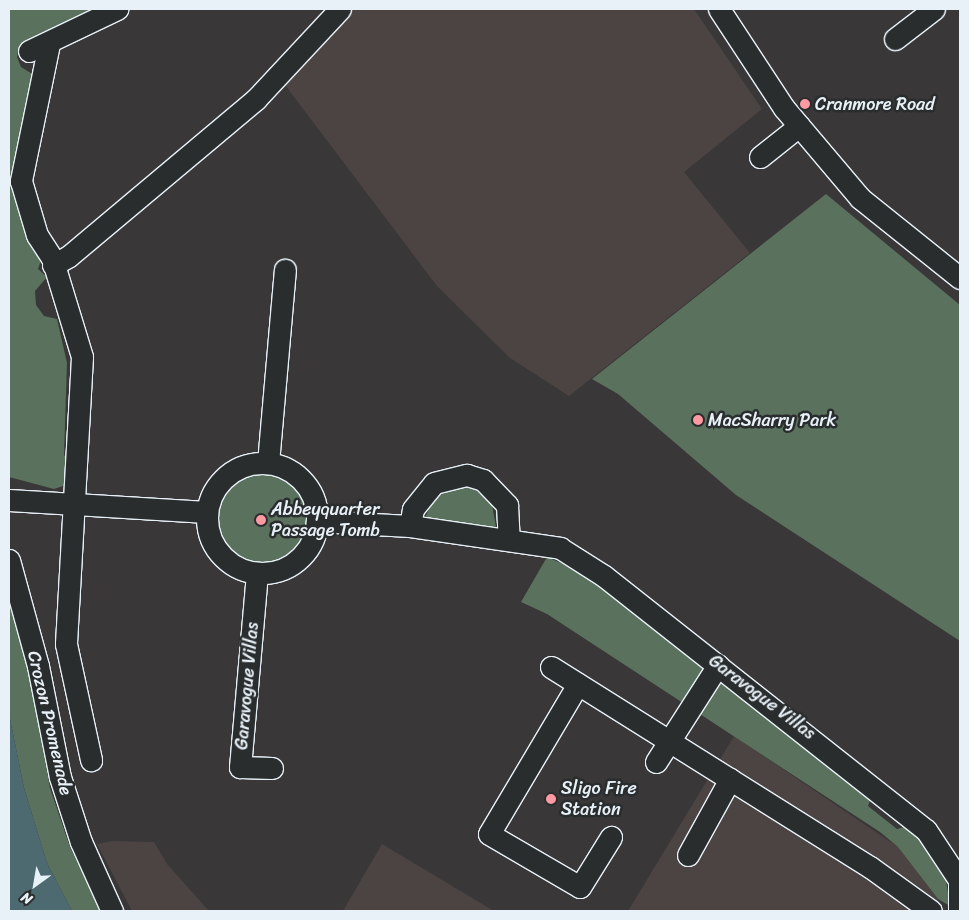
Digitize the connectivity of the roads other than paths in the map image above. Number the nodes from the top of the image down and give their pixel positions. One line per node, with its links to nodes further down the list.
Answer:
1 (117, 9): 8 (street)
2 (340, 9): 8 (street)
3 (719, 9): 6 (street)
4 (934, 9): 5 (street)
5 (895, 39)
6 (799, 126): 7 (street); 10 (street)
7 (760, 157)
8 (54, 269): 13 (street)
9 (285, 270): 11 (street)
10 (960, 278)
11 (268, 463): 14 (street); 15 (street)
12 (9, 500): 13 (street)
13 (76, 503): 14 (street); 24 (street)
14 (207, 512): 19 (street)
15 (318, 521): 16 (street, Garavogue Villas); 19 (street)
16 (410, 526): 17 (street, Garavogue Villas); 17 (street)
17 (509, 538): 20 (street, Garavogue Villas)
18 (9, 560): 30 (street, Crozon Promenade)
19 (257, 573): 26 (street, Garavogue Villas)
20 (718, 664): 23 (street); 32 (street, Garavogue Villas)
21 (551, 667): 22 (street)
22 (578, 684): 23 (street); 28 (street)
23 (671, 742): 25 (street); 27 (street)
24 (91, 760)
25 (656, 762)
26 (272, 768)
27 (730, 779): 29 (street); 31 (street)
28 (611, 836)
29 (688, 855)
30 (112, 911)
31 (931, 911)
32 (959, 911)

